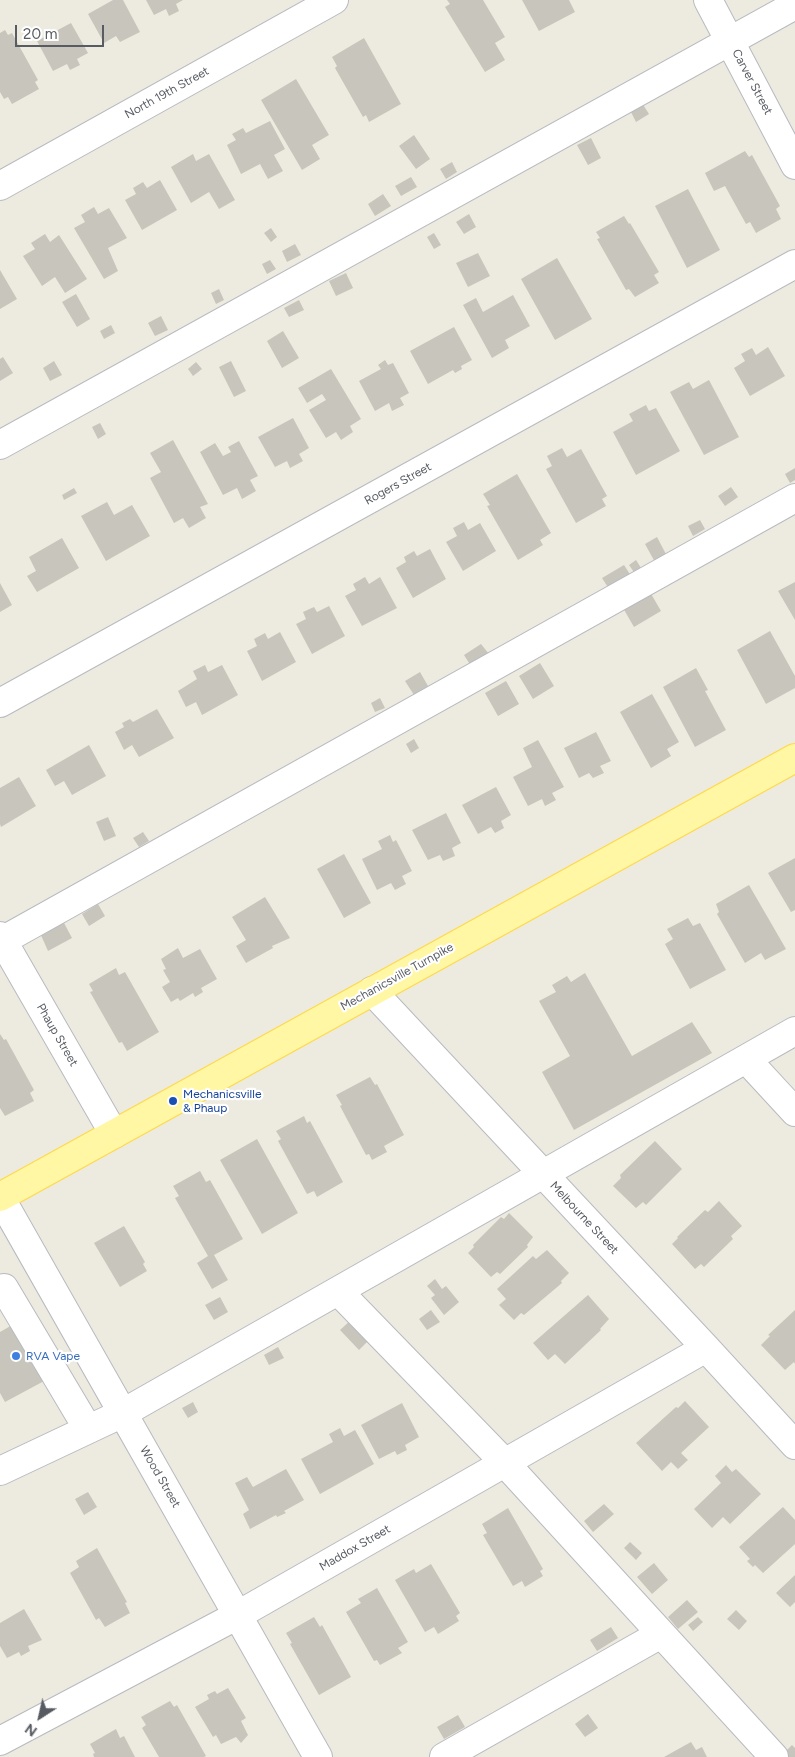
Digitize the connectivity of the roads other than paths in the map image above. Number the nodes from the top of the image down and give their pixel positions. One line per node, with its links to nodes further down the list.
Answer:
1 (334, 0): 6 (street, North 19th Street)
2 (708, 0): 4 (street, Carver Street)
3 (795, 6): 4 (street)
4 (730, 42): 5 (street, Carver Street); 8 (street)
5 (795, 165)
6 (0, 186)
7 (795, 264): 10 (street, Rogers Street)
8 (0, 445)
9 (795, 498): 12 (street)
10 (0, 703)
11 (795, 758): 13 (main road, Mechanicsville Turnpike)
12 (1, 939): 17 (street, Phaup Street)
13 (372, 991): 17 (main road, Mechanicsville Turnpike); 18 (street, Melbourne Street)
14 (795, 1031): 15 (street)
15 (747, 1060): 16 (street); 18 (street)
16 (795, 1112)
17 (114, 1134): 19 (main road, Mechanicsville Turnpike)
18 (544, 1175): 21 (street); 22 (street, Melbourne Street)
19 (0, 1197): 23 (street, Wood Street)
20 (0, 1290): 24 (street)
21 (338, 1291): 23 (street); 26 (street)
22 (706, 1348): 25 (street, Melbourne Street); 26 (street, Maddox Street)
23 (123, 1413): 24 (street); 28 (street, Wood Street)
24 (88, 1430): 27 (street)
25 (795, 1445)
26 (506, 1462): 28 (street, Maddox Street); 29 (street)
27 (0, 1471)
28 (238, 1615): 30 (street, Maddox Street); 31 (street, Wood Street)
29 (661, 1634): 32 (street); 33 (street)
30 (0, 1742)
31 (318, 1757)
32 (444, 1757)
33 (774, 1757)

